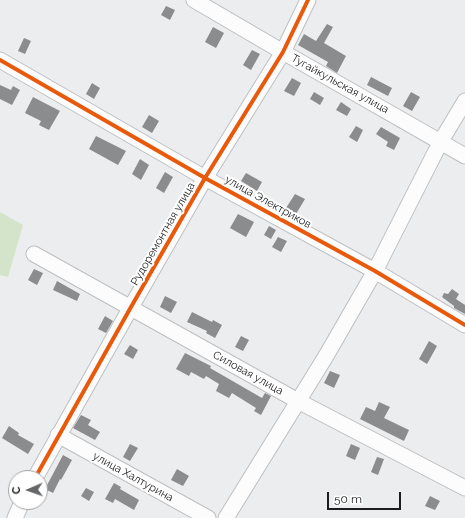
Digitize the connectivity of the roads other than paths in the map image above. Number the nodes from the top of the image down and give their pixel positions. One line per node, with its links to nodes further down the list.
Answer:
1 (194, 0): 3 (street, Тугайкульская улица)
2 (308, 0): 3 (street, Рудоремонтная улица)
3 (283, 52): 6 (street, Тугайкульская улица); 8 (street, Рудоремонтная улица)
4 (0, 60): 8 (street, улица Электриков)
5 (465, 101): 6 (street)
6 (441, 141): 7 (street, Тугайкульская улица); 10 (street)
7 (465, 156)
8 (206, 178): 10 (street, улица Электриков); 11 (street, Рудоремонтная улица)
9 (34, 254): 11 (street, Силовая улица)
10 (375, 272): 12 (street, улица Электриков); 13 (street)
11 (130, 307): 13 (street, Силовая улица); 14 (street, Рудоремонтная улица)
12 (465, 325)
13 (298, 400): 16 (street, Силовая улица); 18 (street)
14 (58, 435): 15 (street, Рудоремонтная улица); 17 (street, улица Халтурина)
15 (39, 470)
16 (465, 488)
17 (208, 518)
18 (226, 518)

